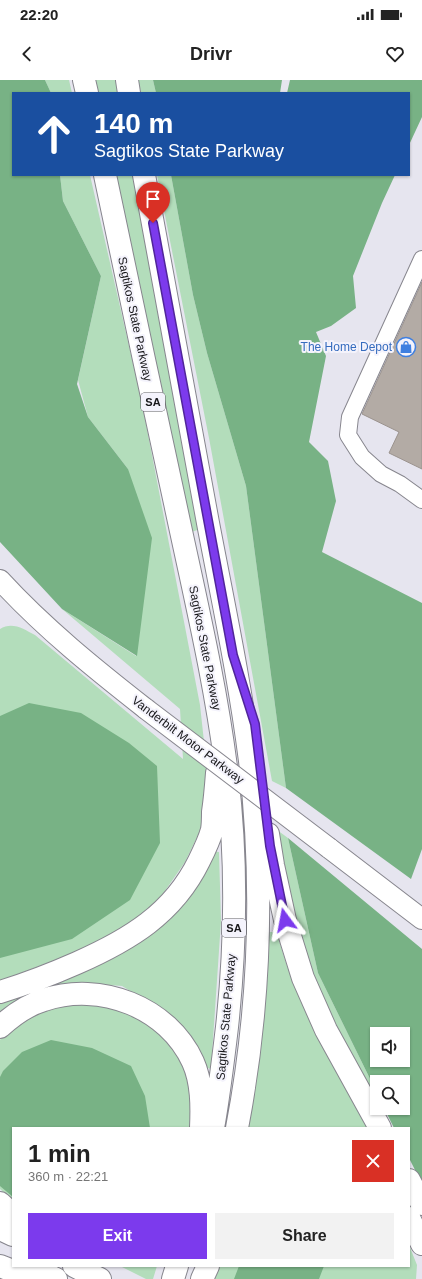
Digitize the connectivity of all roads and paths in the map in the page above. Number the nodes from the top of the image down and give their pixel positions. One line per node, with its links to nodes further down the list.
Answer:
1 (84, 80): 3 (highway)
2 (126, 80): 4 (highway)
3 (87, 92)
4 (129, 92)
5 (104, 176): 11 (highway, Sagtikos State Parkway / SA)
6 (144, 176): 10 (highway, Sagtikos State Parkway / SA)
7 (422, 259): 8 (lane)
8 (422, 500)
9 (2, 587): 12 (main road, Vanderbilt Motor Parkway, bridge)
10 (233, 655): 17 (highway, Sagtikos State Parkway / SA); 18 (highway)
11 (221, 728): 13 (highway); 16 (highway, Sagtikos State Parkway / SA)
12 (422, 919)
13 (0, 992)
14 (0, 1027): 15 (highway)
15 (201, 1127)
16 (213, 1127)
17 (237, 1127)
18 (379, 1127)
19 (410, 1182): 21 (highway)
20 (0, 1203): 22 (highway)
21 (422, 1204)
22 (12, 1214)
23 (410, 1220): 26 (highway)
24 (0, 1229): 25 (highway)
25 (12, 1235)
26 (422, 1244)
27 (0, 1252): 28 (highway)
28 (12, 1258)
29 (0, 1266): 36 (highway)
30 (31, 1267): 37 (highway)
31 (76, 1267): 38 (highway)
32 (85, 1267): 38 (highway)
33 (177, 1267): 39 (highway)
34 (203, 1267): 40 (highway)
35 (207, 1267): 40 (highway)
36 (33, 1279)
37 (56, 1279)
38 (101, 1279)
39 (173, 1279)
40 (200, 1279)

